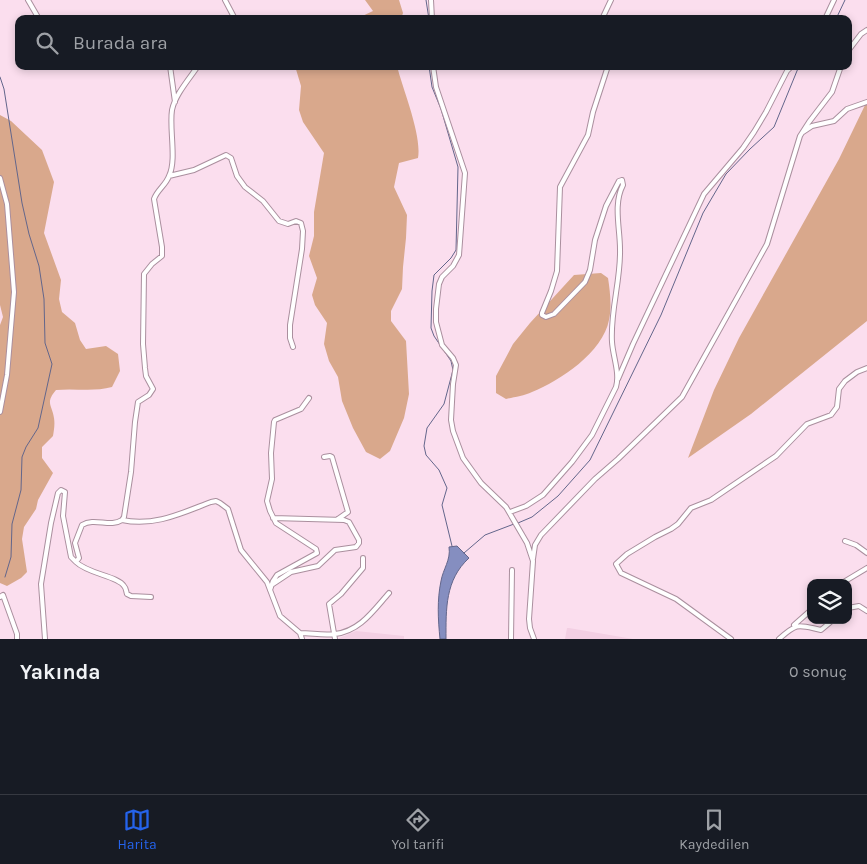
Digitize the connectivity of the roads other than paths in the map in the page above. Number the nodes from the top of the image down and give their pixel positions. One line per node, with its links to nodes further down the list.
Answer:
1 (28, 0): 6 (street)
2 (226, 0): 7 (street)
3 (431, 0): 8 (street)
4 (611, 0): 9 (street)
5 (834, 0): 10 (street)
6 (37, 15)
7 (233, 15)
8 (432, 15)
9 (604, 15)
10 (827, 15)
11 (867, 30): 12 (street)
12 (852, 46)
13 (171, 70): 19 (street)
14 (195, 70): 19 (street)
15 (434, 70): 30 (street)
16 (607, 70): 26 (street)
17 (840, 70): 21 (street)
18 (787, 71): 26 (street)
19 (175, 102): 22 (street)
20 (867, 102): 21 (street)
21 (802, 133): 38 (street)
22 (169, 176): 24 (street); 33 (street)
23 (0, 178): 28 (street)
24 (293, 347)
25 (867, 368): 59 (street)
26 (618, 379): 30 (street)
27 (309, 398): 31 (street)
28 (0, 412)
29 (324, 457): 32 (street)
30 (511, 513): 38 (street)
31 (273, 518): 32 (street); 42 (street)
32 (338, 519): 42 (street)
33 (122, 520): 37 (street); 43 (street)
34 (844, 541): 35 (street)
35 (867, 553)
36 (363, 558): 53 (street)
37 (76, 562): 46 (street); 55 (street)
38 (533, 562): 58 (street)
39 (867, 568): 41 (street)
40 (512, 570): 57 (street)
41 (849, 579)
42 (272, 585): 43 (street)
43 (270, 590): 52 (street)
44 (389, 593): 53 (street)
45 (0, 597): 54 (street)
46 (151, 597)
47 (852, 607): 48 (street)
48 (867, 612)
49 (807, 614): 51 (street)
50 (828, 624): 51 (street)
51 (793, 627): 60 (street)
52 (300, 633): 53 (street); 56 (street)
53 (335, 637)
54 (17, 639)
55 (45, 639)
56 (302, 639)
57 (511, 639)
58 (534, 639)
59 (731, 639)
60 (779, 639)

